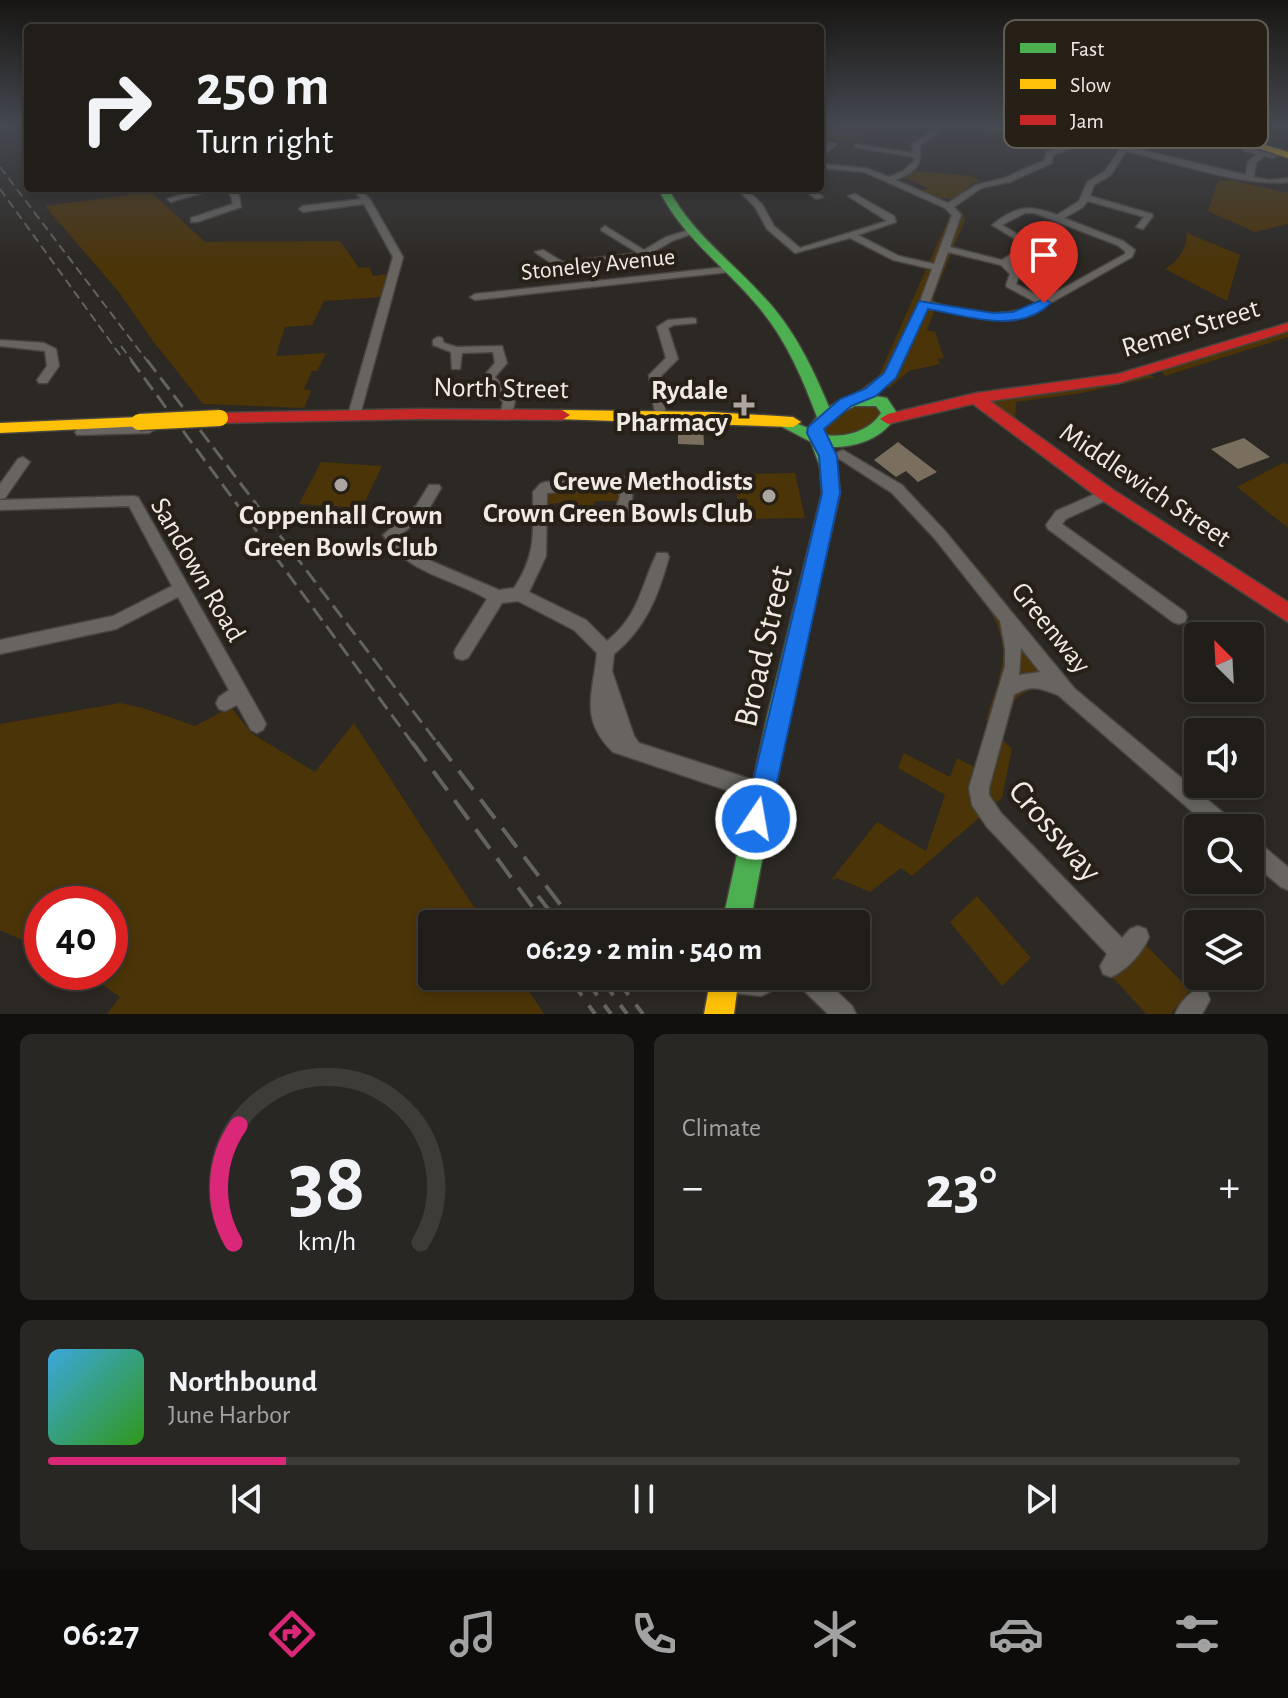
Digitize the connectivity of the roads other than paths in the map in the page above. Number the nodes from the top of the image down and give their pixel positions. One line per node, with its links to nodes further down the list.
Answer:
1 (869, 171): 8 (street)
2 (906, 171): 8 (street)
3 (1025, 171): 21 (street)
4 (1109, 171): 18 (street)
5 (1220, 171): 7 (street)
6 (1251, 171): 7 (street)
7 (1250, 178): 9 (street)
8 (889, 180): 21 (street)
9 (1288, 180)
10 (199, 192): 19 (street)
11 (232, 192): 24 (street)
12 (359, 192): 20 (street)
13 (665, 192): 27 (street)
14 (744, 192): 28 (street)
15 (812, 192): 17 (street)
16 (851, 196): 28 (street)
17 (819, 197)
18 (1088, 198): 23 (street); 25 (street)
19 (171, 199)
20 (367, 201): 22 (street); 49 (street)
21 (948, 206): 29 (street)
22 (303, 209)
23 (1057, 219): 32 (street); 36 (street)
24 (194, 220)
25 (1140, 227)
26 (605, 229): 31 (street)
27 (692, 232): 31 (street); 34 (street)
28 (851, 235): 33 (street)
29 (945, 249): 32 (street); 33 (street)
30 (540, 252): 31 (street)
31 (645, 254)
32 (1004, 263): 36 (street)
33 (936, 267): 37 (street)
34 (726, 270): 35 (street, Stoneley Avenue); 45 (street)
35 (475, 297)
36 (1044, 303): 37 (street)
37 (924, 304): 48 (street)
38 (692, 321): 51 (street)
39 (1288, 327): 46 (street, Remer Street)
40 (438, 340): 42 (street)
41 (0, 343): 44 (street)
42 (457, 350): 43 (street); 50 (street)
43 (456, 367)
44 (43, 380)
45 (816, 393): 47 (street, Remer Street); 52 (street)
46 (976, 398): 48 (street, Remer Street); 59 (street, Middlewich Street)
47 (854, 400): 48 (street, Remer Street); 52 (street)
48 (883, 403): 54 (street)
49 (354, 415): 50 (street, North Street); 53 (street, North Street, bridge)
50 (506, 416): 51 (street, North Street)
51 (660, 417): 52 (street, North Street)
52 (821, 427): 54 (street, North Street); 56 (street)
53 (0, 428)
54 (846, 449): 56 (street, Broad Street); 66 (street, Greenway)
55 (23, 462): 57 (street)
56 (832, 477): 75 (street, Broad Street)
57 (0, 494)
58 (424, 494): 65 (street)
59 (1106, 494): 67 (street, Middlewich Street); 68 (street)
60 (0, 505): 63 (street, Sandown Road)
61 (620, 518): 64 (street)
62 (662, 557): 70 (street)
63 (180, 589): 69 (street); 74 (street, Sandown Road)
64 (519, 594): 65 (street); 70 (street)
65 (497, 597): 71 (street)
66 (1002, 612): 72 (street, Crossway); 73 (street, Greenway)
67 (1288, 613)
68 (1179, 617)
69 (0, 647)
70 (606, 651): 75 (street)
71 (462, 653)
72 (1007, 690): 73 (street); 80 (street, Crossway)
73 (1069, 695): 76 (street, Greenway)
74 (257, 724)
75 (762, 792): 79 (street, Broad Street)
76 (1209, 814)
77 (1264, 860): 78 (street)
78 (1288, 880)
79 (739, 910)
80 (1138, 937)
81 (723, 990): 83 (street)
82 (819, 990): 84 (street)
83 (719, 1014)
84 (844, 1014)

